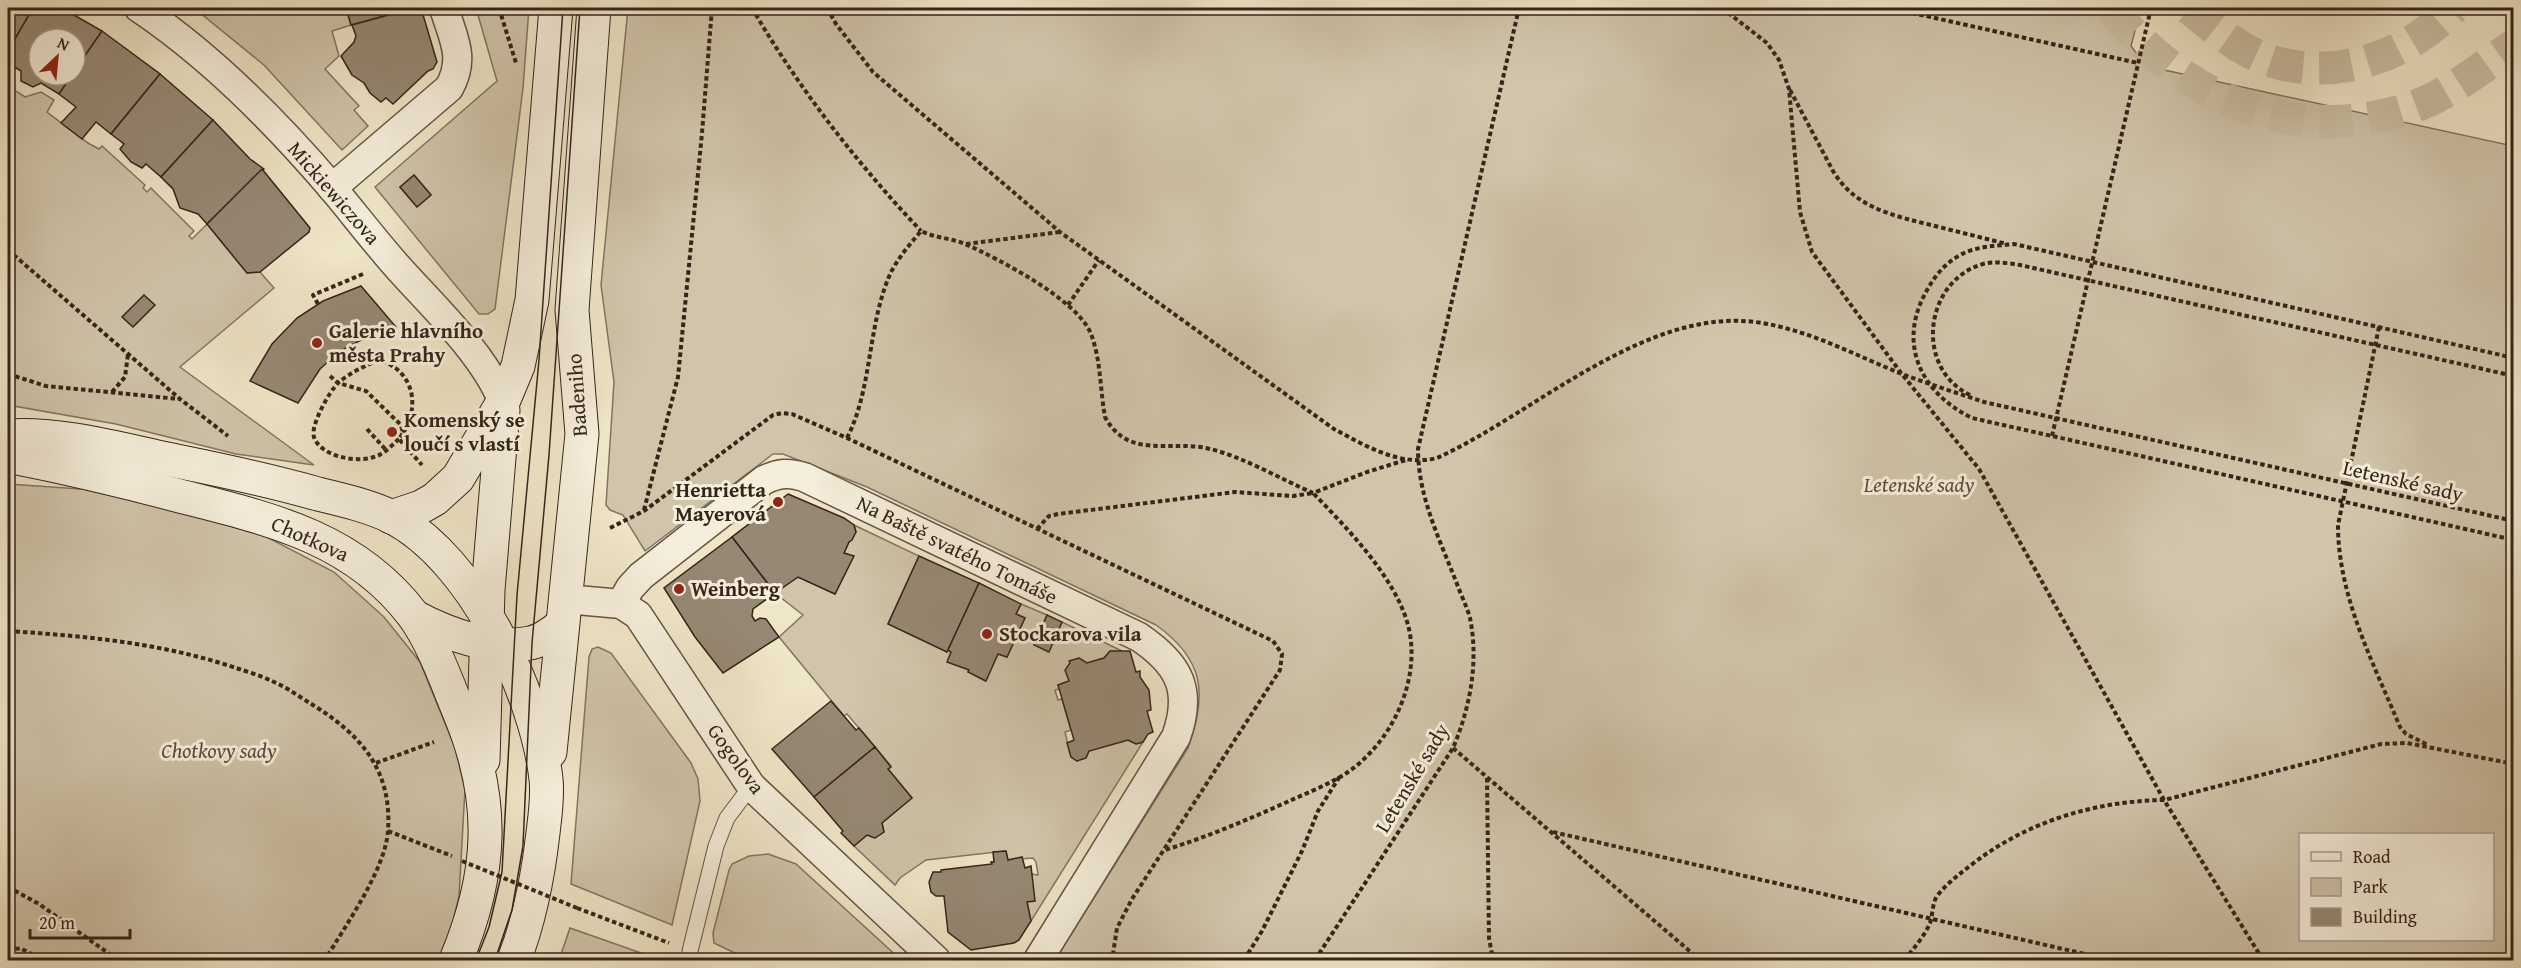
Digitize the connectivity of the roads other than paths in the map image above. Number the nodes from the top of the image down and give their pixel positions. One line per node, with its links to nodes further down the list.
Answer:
1 (138, 8): 5 (street, Mickiewiczova)
2 (444, 8): 5 (street)
3 (556, 8): 6 (main road)
4 (594, 8): 11 (main road, Badeniho)
5 (332, 188): 6 (street, Mickiewiczova)
6 (503, 402): 9 (main road); 13 (main road)
7 (8, 436): 9 (main road, Chotkova)
8 (8, 456): 12 (main road, Chotkova)
9 (391, 517): 13 (main road, Chotkova)
10 (621, 604): 11 (street); 16 (street, Gogolova); 21 (street, Na Baště svatého Tomáše)
11 (564, 612): 13 (main road); 14 (main road, Badeniho)
12 (415, 617): 13 (main road); 15 (main road, Chotkova)
13 (492, 635): 14 (main road, Chotkova); 15 (main road, Chotkova)
14 (547, 781): 19 (main road, Chotkova)
15 (482, 785): 18 (main road, Chotkova)
16 (751, 786): 17 (lane); 20 (street, Gogolova)
17 (690, 951)
18 (456, 960)
19 (514, 960)
20 (936, 960)
21 (1038, 960)

